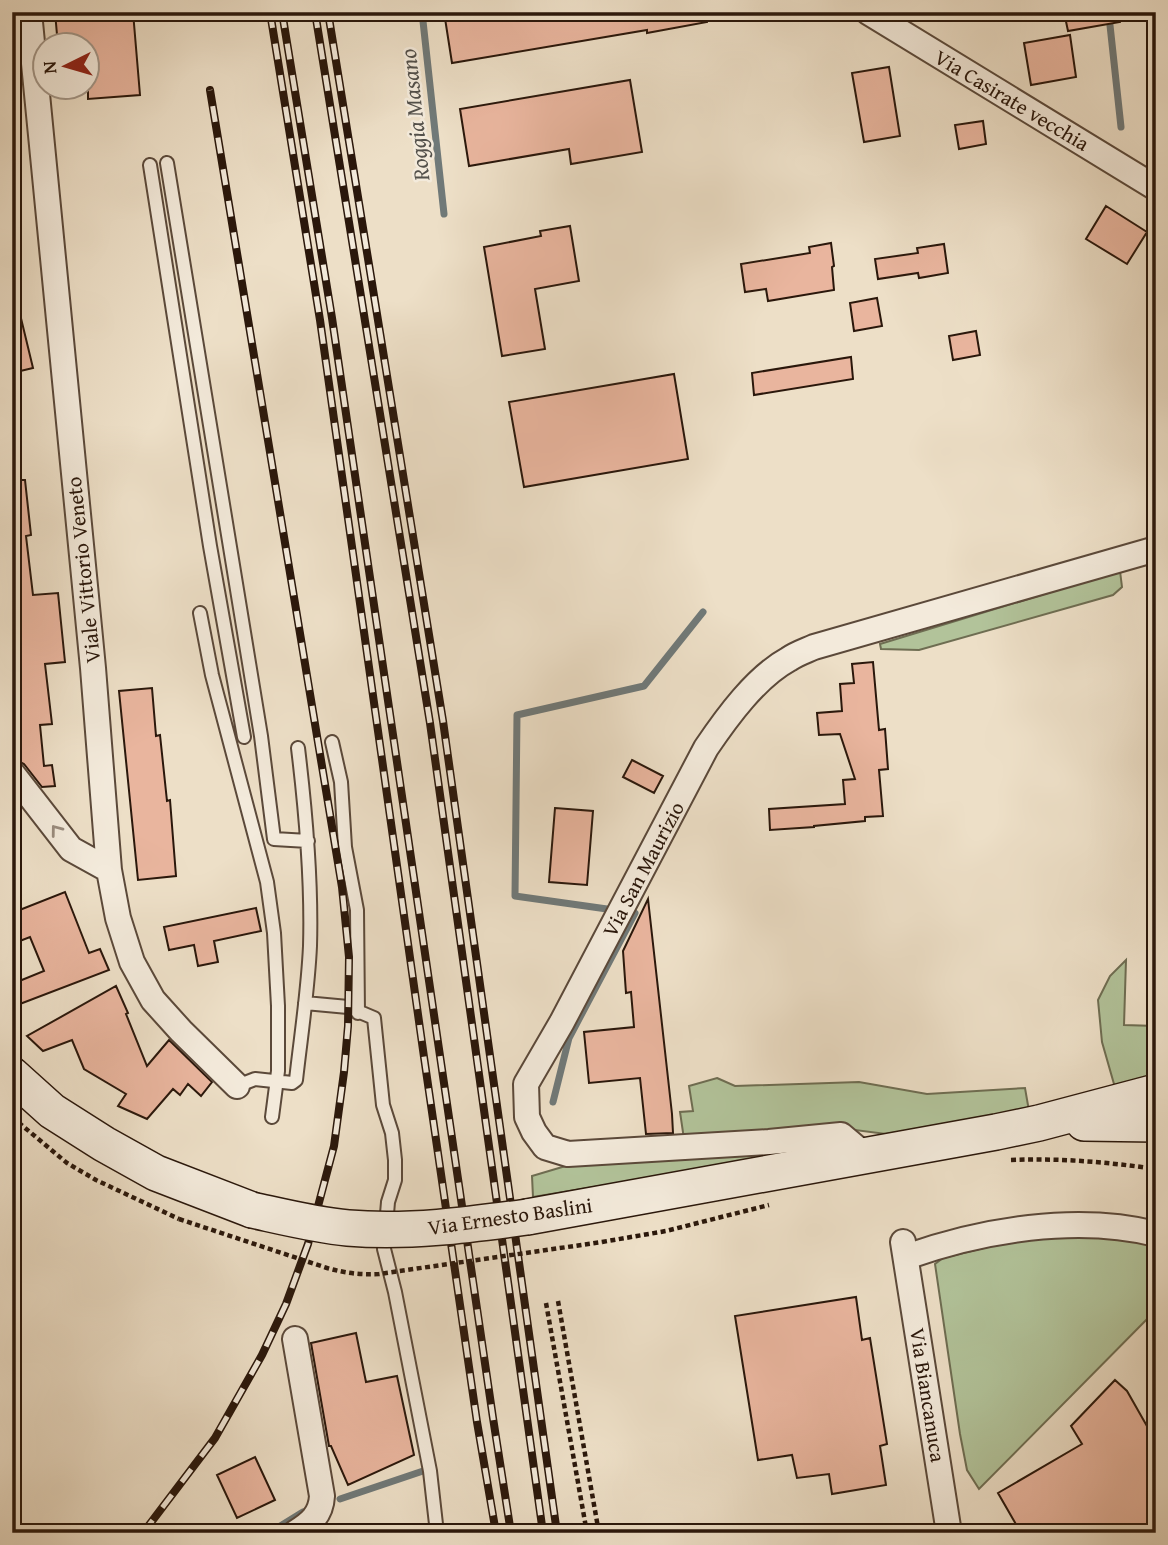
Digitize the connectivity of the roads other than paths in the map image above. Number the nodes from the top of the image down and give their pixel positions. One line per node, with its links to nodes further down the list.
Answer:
1 (29, 12): 13 (street, Viale Vittorio Veneto)
2 (868, 12): 5 (street, Via Casirate vecchia)
3 (167, 163): 12 (lane)
4 (150, 165): 8 (lane)
5 (1156, 188)
6 (1156, 549): 23 (street, Via San Maurizio)
7 (200, 612): 8 (lane)
8 (228, 733): 17 (lane)
9 (332, 742): 15 (lane)
10 (298, 748): 12 (lane)
11 (12, 773): 13 (street, one-way to 11)
12 (307, 841): 14 (lane)
13 (109, 870): 18 (street, Viale Vittorio Veneto)
14 (305, 1003): 15 (lane); 17 (lane)
15 (358, 1013): 27 (lane)
16 (12, 1075): 23 (main road, Via Ernesto Baslini, bridge)
17 (277, 1081): 18 (lane); 20 (lane)
18 (237, 1086)
19 (1156, 1092): 21 (main road, Via Ernesto Baslini)
20 (272, 1117)
21 (1039, 1123): 22 (main road, Via Ernesto Baslini); 23 (main road, Via Ernesto Baslini)
22 (1156, 1125)
23 (866, 1156)
24 (1156, 1234): 28 (street, Via Biancanuca)
25 (295, 1339): 26 (street)
26 (295, 1533)
27 (437, 1533)
28 (949, 1533)

